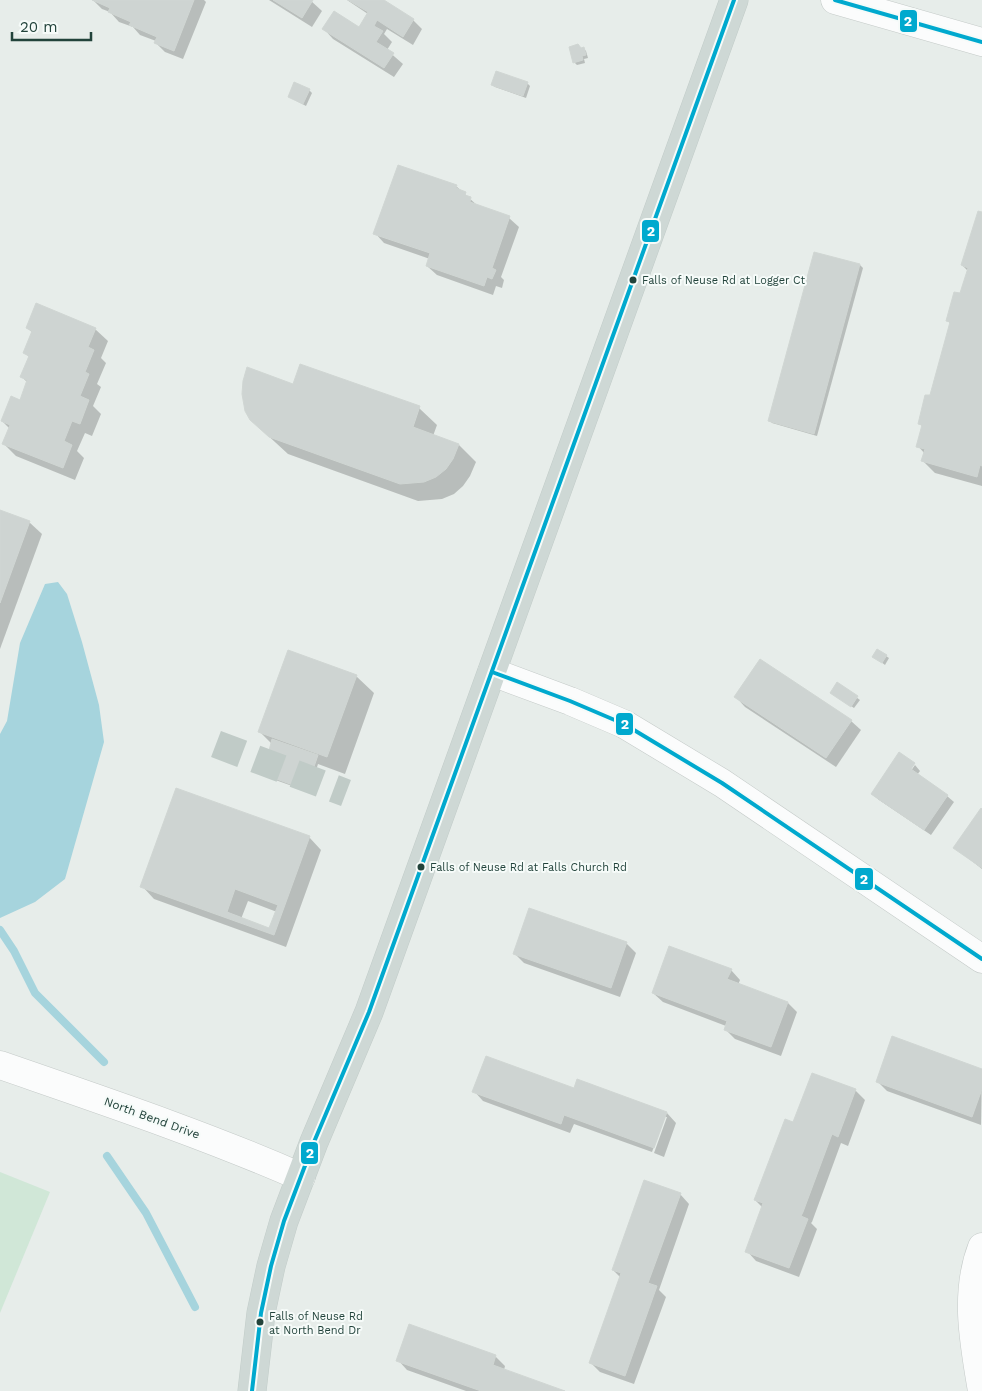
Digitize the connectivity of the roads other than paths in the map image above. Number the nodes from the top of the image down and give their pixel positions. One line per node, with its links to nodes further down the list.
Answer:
1 (734, 0): 4 (main road)
2 (835, 0): 3 (street)
3 (982, 42)
4 (492, 672): 5 (street); 7 (main road)
5 (982, 959)
6 (0, 1065): 7 (street, North Bend Drive)
7 (301, 1176): 9 (main road)
8 (982, 1247): 10 (street)
9 (252, 1391)
10 (982, 1391)

